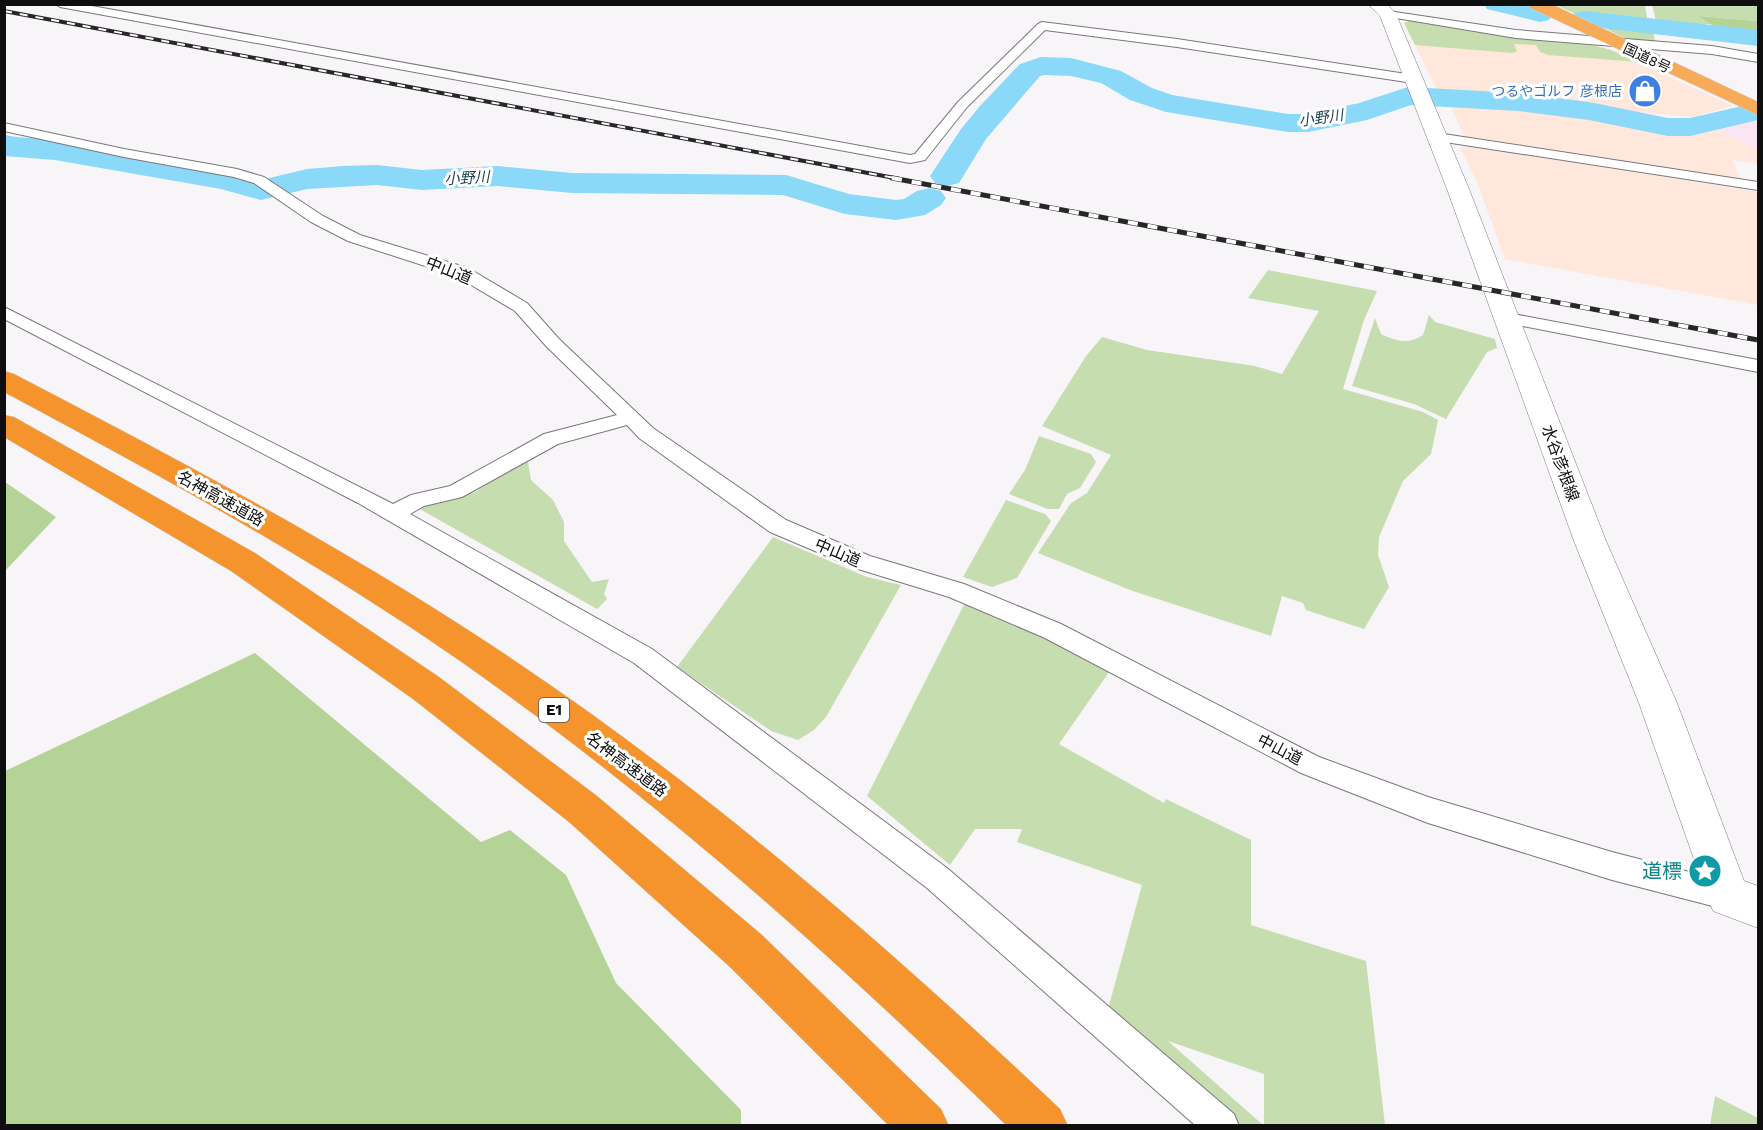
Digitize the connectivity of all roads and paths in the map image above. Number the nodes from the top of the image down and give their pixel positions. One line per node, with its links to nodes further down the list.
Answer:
1 (60, 4): 8 (street)
2 (1537, 4): 4 (highway, 国道8号)
3 (1382, 9): 4 (street); 8 (main road, 水谷彦根線)
4 (1611, 41): 5 (street); 6 (highway, 国道8号)
5 (1758, 58)
6 (1717, 90): 7 (highway); 9 (highway, 国道8号)
7 (1758, 90)
8 (1418, 91): 11 (main road, 水谷彦根線)
9 (1758, 109)
10 (4, 127): 17 (street, 中山道)
11 (1437, 137): 12 (street); 14 (main road, 水谷彦根線)
12 (1758, 186)
13 (4, 312): 19 (street)
14 (1508, 318): 15 (street); 20 (main road, 水谷彦根線)
15 (1758, 366)
16 (4, 380): 22 (highway, 名神高速道路 / E1)
17 (631, 418): 19 (street); 20 (street, 中山道)
18 (4, 424): 21 (highway)
19 (393, 514): 23 (street)
20 (1743, 901)
21 (924, 1125)
22 (1043, 1125)
23 (1222, 1125)

